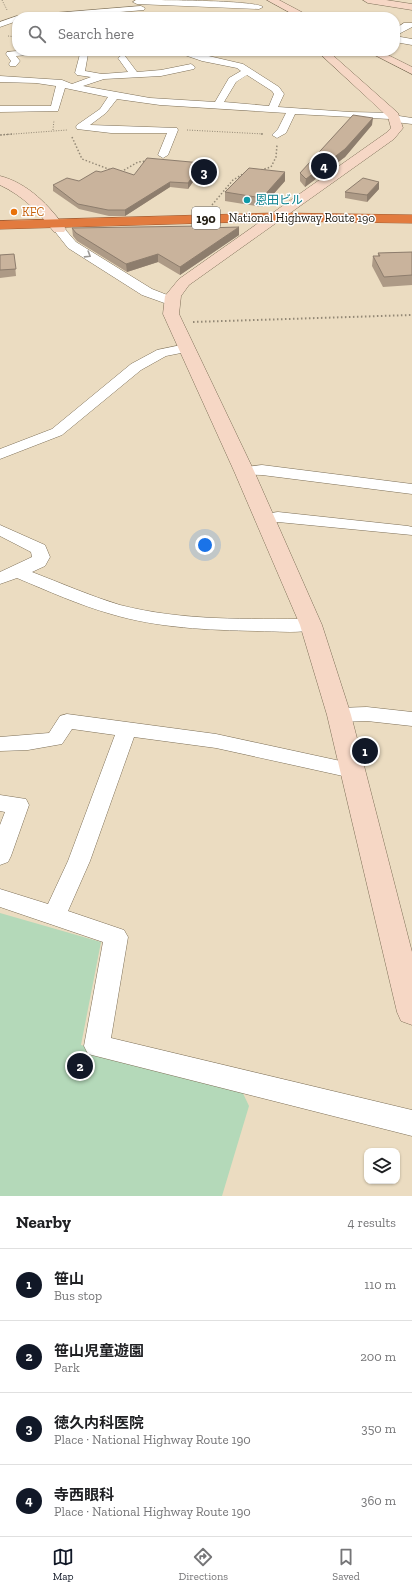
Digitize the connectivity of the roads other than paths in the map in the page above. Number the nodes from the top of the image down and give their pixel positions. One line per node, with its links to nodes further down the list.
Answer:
1 (272, 0): 7 (street)
2 (368, 0): 5 (street)
3 (137, 4): 4 (street); 6 (street)
4 (259, 7)
5 (412, 7)
6 (71, 12)
7 (296, 12)
8 (12, 20): 9 (street)
9 (0, 25)
10 (412, 25): 11 (street)
11 (400, 30)
12 (400, 40): 13 (street)
13 (412, 42)
14 (12, 54): 20 (street)
15 (84, 56): 25 (street)
16 (194, 56): 22 (street)
17 (328, 56): 35 (street)
18 (382, 56): 23 (street)
19 (122, 58): 24 (street)
20 (14, 64)
21 (191, 68): 24 (street)
22 (247, 71): 30 (street); 32 (street)
23 (412, 71)
24 (134, 75): 25 (street)
25 (103, 76): 28 (street)
26 (0, 79): 27 (street)
27 (62, 83): 28 (street); 31 (street)
28 (74, 86): 29 (street)
29 (114, 96): 30 (street); 38 (street)
30 (218, 104): 32 (street)
31 (0, 109)
32 (272, 109): 33 (street)
33 (292, 111): 35 (street); 37 (street)
34 (412, 113): 35 (street)
35 (395, 117): 36 (street); 41 (street)
36 (412, 121)
37 (277, 135)
38 (163, 154)
39 (0, 180): 43 (street)
40 (412, 219): 41 (highway, National Highway Route 190 / 190)
41 (271, 221): 43 (highway, National Highway Route 190 / 190); 44 (highway, National Highway Route 190 / 190); 46 (street)
42 (0, 224): 43 (highway, National Highway Route 190 / 190)
43 (56, 226): 45 (highway, National Highway Route 190 / 190); 46 (street, one-way to 46)
44 (412, 227)
45 (0, 232)
46 (170, 301): 47 (street)
47 (186, 348): 48 (street); 49 (street)
48 (0, 454)
49 (244, 471): 50 (street); 51 (street)
50 (412, 489)
51 (265, 519): 53 (street); 55 (street)
52 (0, 530): 54 (street)
53 (408, 531)
54 (8, 575): 55 (street)
55 (311, 624): 56 (street)
56 (339, 715): 57 (street); 60 (street)
57 (412, 719)
58 (128, 729): 59 (street); 60 (street); 64 (street)
59 (0, 744)
60 (352, 770): 65 (street)
61 (0, 803): 62 (street)
62 (0, 856)
63 (0, 898): 64 (street)
64 (54, 916): 66 (street)
65 (412, 1012)
66 (412, 1123)

